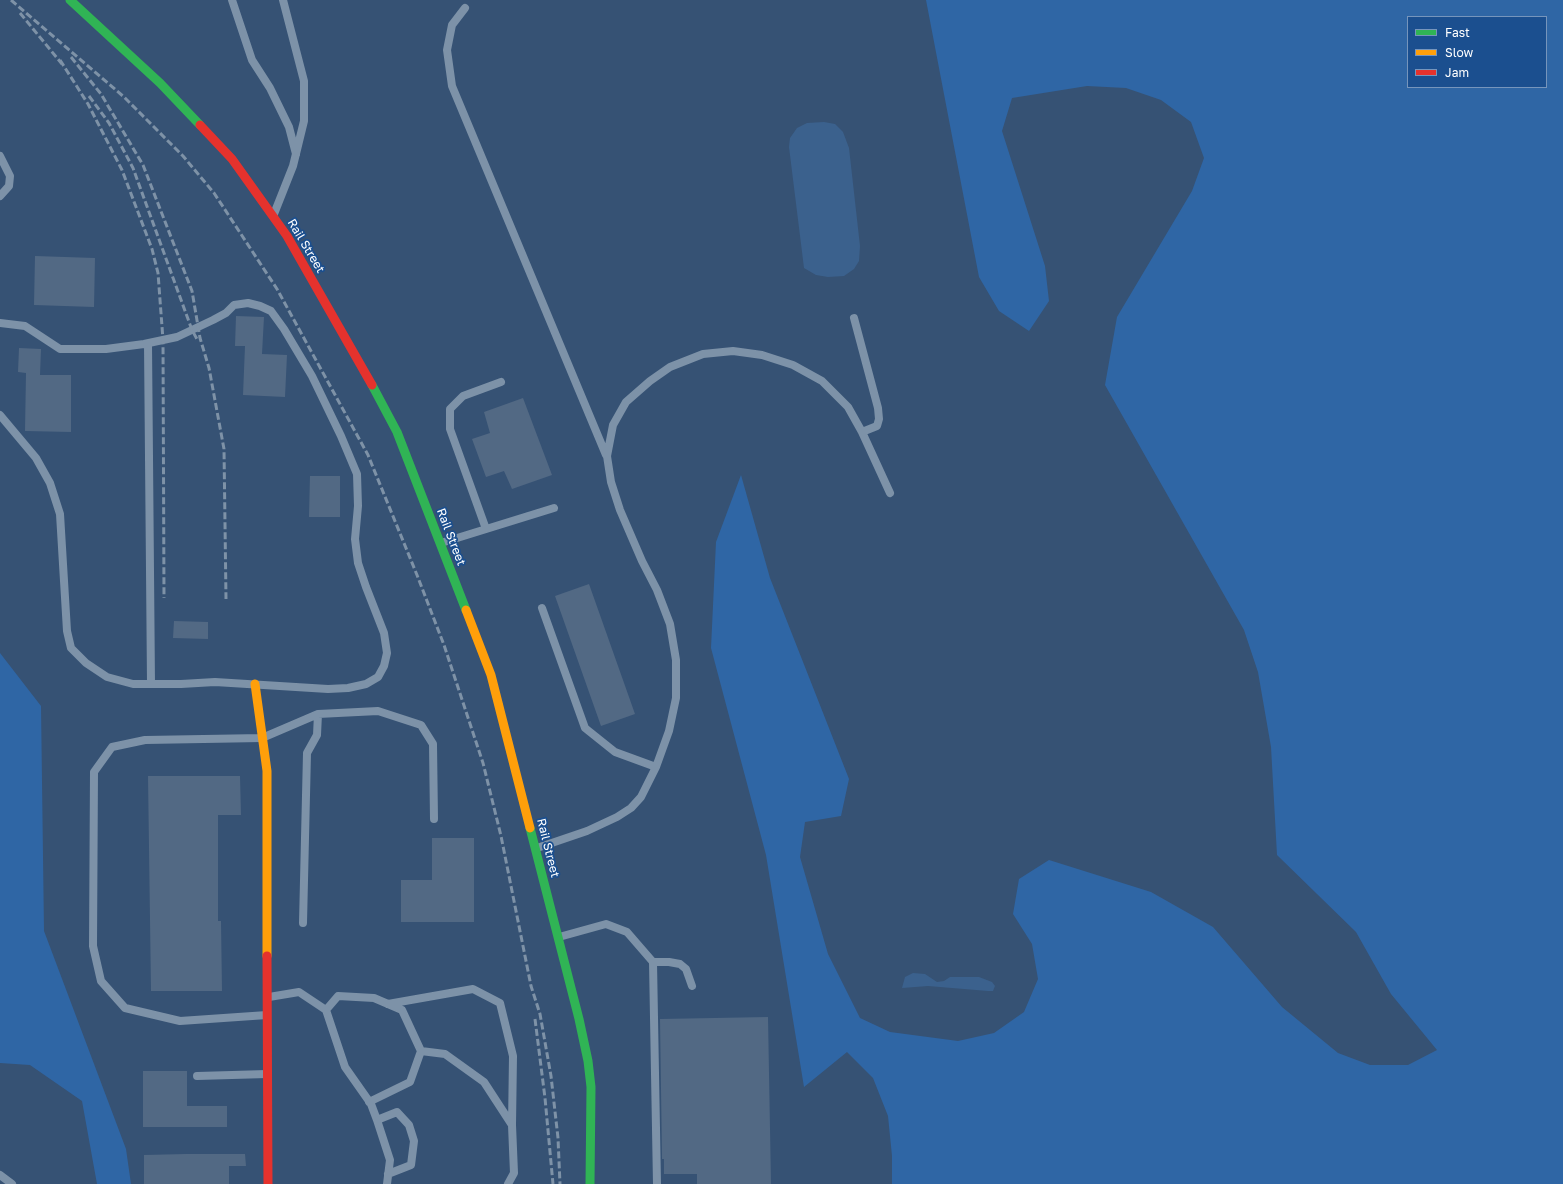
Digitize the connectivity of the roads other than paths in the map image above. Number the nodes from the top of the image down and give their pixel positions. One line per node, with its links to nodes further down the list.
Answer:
1 (70, 0): 8 (street, Rail Street)
2 (232, 0): 5 (lane)
3 (283, 0): 5 (lane)
4 (465, 8): 15 (lane)
5 (296, 155): 8 (lane)
6 (0, 156): 7 (lane)
7 (0, 196)
8 (273, 217): 19 (street, Rail Street)
9 (854, 318): 14 (lane)
10 (0, 323): 11 (lane)
11 (148, 344): 21 (lane); 22 (lane)
12 (501, 382): 18 (lane)
13 (0, 415): 21 (lane)
14 (862, 432): 15 (lane); 16 (lane)
15 (607, 456): 25 (lane)
16 (890, 493)
17 (554, 508): 18 (lane)
18 (486, 529): 19 (lane)
19 (440, 544): 27 (street, Rail Street)
20 (542, 608): 25 (lane)
21 (151, 684): 22 (lane)
22 (255, 684): 24 (street)
23 (318, 714): 24 (lane); 26 (lane); 28 (lane)
24 (262, 738): 32 (street); 35 (lane)
25 (656, 767): 27 (lane)
26 (434, 819)
27 (536, 848): 29 (street, Rail Street)
28 (303, 923)
29 (558, 937): 30 (lane); 48 (street, Rail Street)
30 (653, 962): 31 (lane); 49 (lane)
31 (692, 986)
32 (268, 997): 34 (lane); 35 (street)
33 (388, 1004): 34 (lane); 36 (lane); 41 (lane)
34 (326, 1010): 39 (lane)
35 (268, 1015): 37 (street)
36 (421, 1051): 39 (lane); 41 (lane)
37 (268, 1074): 38 (lane); 45 (street)
38 (197, 1076)
39 (369, 1102): 40 (lane)
40 (377, 1120): 42 (lane); 42 (lane)
41 (512, 1125): 47 (lane)
42 (388, 1174): 46 (lane)
43 (0, 1175): 44 (lane)
44 (12, 1184)
45 (268, 1184)
46 (387, 1184)
47 (508, 1184)
48 (590, 1184)
49 (657, 1184)

